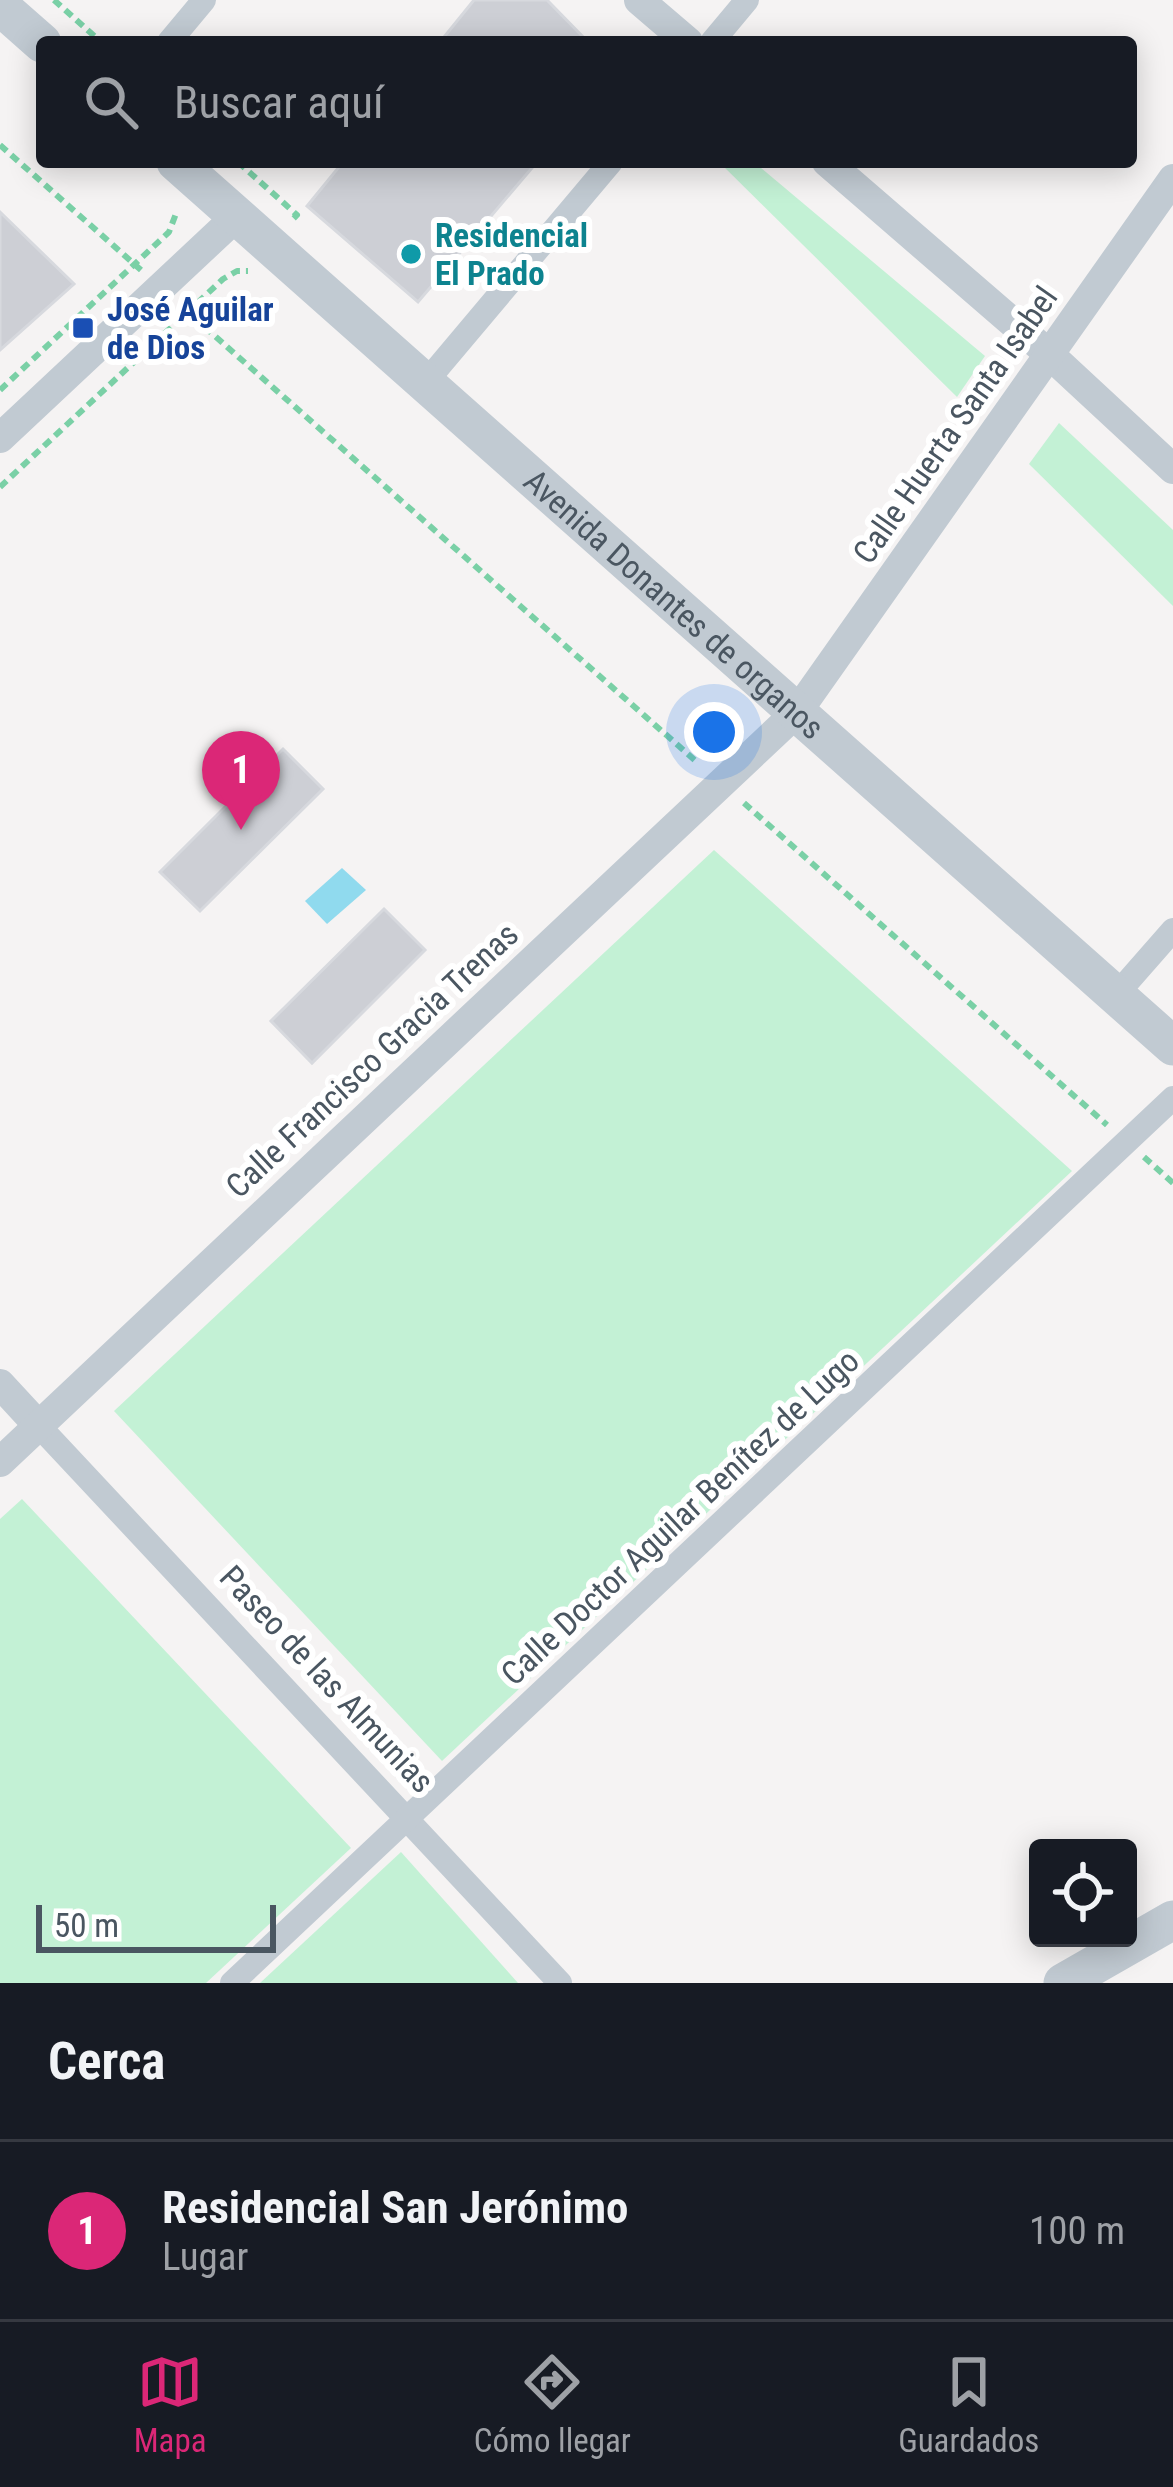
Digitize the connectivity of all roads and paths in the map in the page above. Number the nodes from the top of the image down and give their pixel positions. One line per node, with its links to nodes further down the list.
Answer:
1 (54, 0): 6 (path)
2 (204, 0): 7 (street)
3 (639, 0): 8 (street)
4 (747, 0): 9 (street)
5 (0, 6): 10 (street)
6 (94, 36)
7 (174, 36)
8 (681, 36)
9 (717, 36)
10 (36, 38)
11 (0, 145): 19 (path)
12 (245, 168): 18 (path)
13 (606, 168): 23 (street)
14 (834, 168): 22 (street)
15 (187, 172): 17 (street, Avenida Donantes de organos); 19 (path)
16 (1173, 178): 22 (street, Calle Huerta Santa Isabel)
17 (237, 216): 18 (street, Avenida Donantes de organos); 20 (street)
18 (271, 246): 21 (path); 23 (street, Avenida Donantes de organos)
19 (135, 264): 20 (path); 24 (path)
20 (161, 287): 21 (path); 25 (street)
21 (188, 312): 27 (path); 29 (path)
22 (1049, 353): 26 (street); 28 (street, Calle Huerta Santa Isabel)
23 (425, 383): 28 (street, Avenida Donantes de organos)
24 (0, 390)
25 (0, 439)
26 (1173, 469)
27 (0, 487)
28 (797, 712): 29 (street, Calle Francisco Gracia Trenas); 31 (street, Avenida Donantes de organos)
29 (721, 783): 34 (path); 37 (street, Calle Francisco Gracia Trenas)
30 (1173, 930): 31 (street)
31 (1116, 995): 32 (street, Avenida Donantes de organos)
32 (1173, 1046)
33 (1173, 1098): 34 (street, Calle Doctor Aguilar Benítez de Lugo)
34 (1127, 1142): 35 (path); 39 (street, Calle Doctor Aguilar Benítez de Lugo)
35 (1173, 1183)
36 (0, 1384): 37 (street, Paseo de las Almunias)
37 (38, 1425): 38 (street, Calle Francisco Gracia Trenas); 39 (street, Paseo de las Almunias)
38 (0, 1462)
39 (408, 1818): 41 (street, Calle Doctor Aguilar Benítez de Lugo); 42 (street, Paseo de las Almunias)
40 (1173, 1920): 43 (street)
41 (232, 1983)
42 (560, 1983)
43 (1064, 1983)

